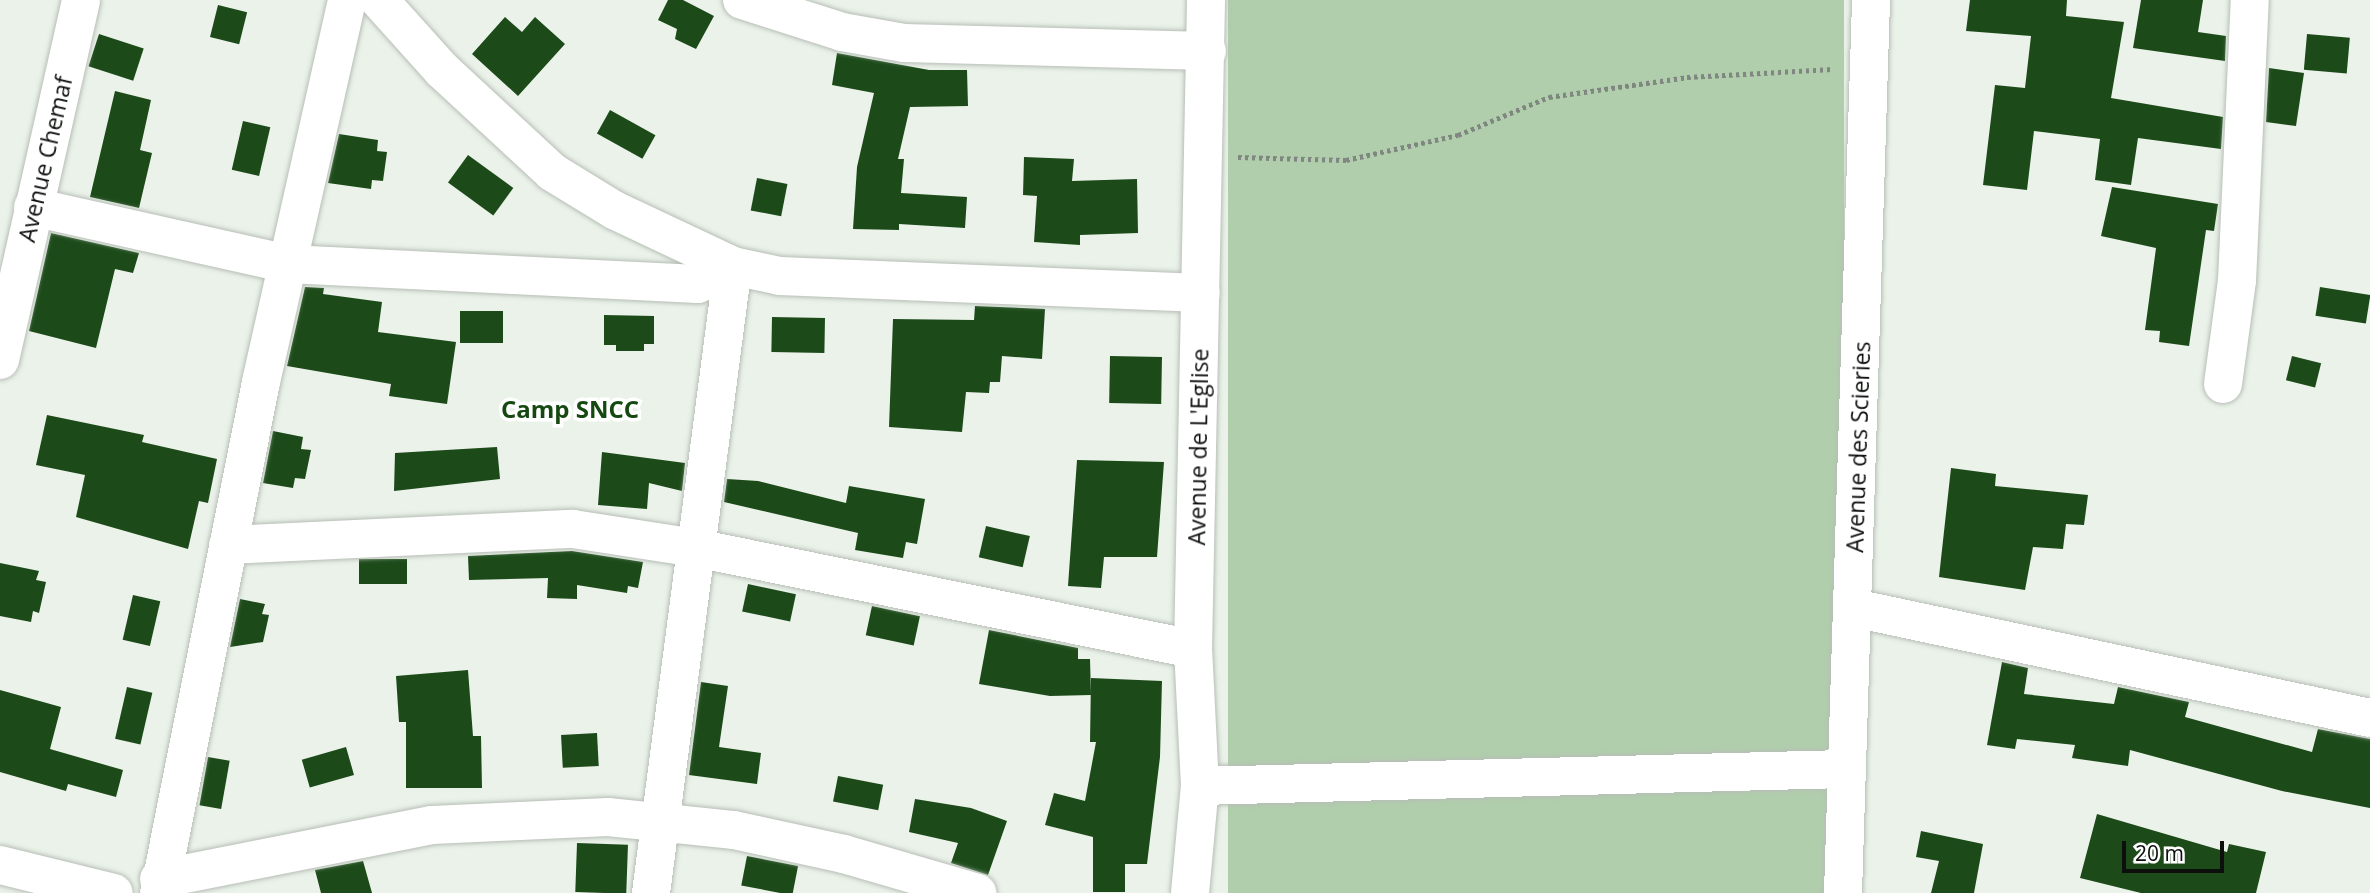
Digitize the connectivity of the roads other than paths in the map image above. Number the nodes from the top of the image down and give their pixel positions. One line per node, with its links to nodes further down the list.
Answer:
1 (81, 0): 9 (street, Avenue Chemaf)
2 (347, 0): 10 (street)
3 (379, 0): 11 (street)
4 (742, 0): 8 (street)
5 (1206, 0): 8 (street, Avenue de L'Eglise)
6 (1871, 0): 17 (street, Avenue des Scieries)
7 (2250, 0): 14 (street)
8 (1206, 51): 12 (street, Avenue de L'Eglise)
9 (33, 207): 10 (street); 13 (street, Avenue Chemaf)
10 (288, 264): 11 (street); 15 (street)
11 (733, 265): 12 (street); 16 (street)
12 (1201, 293): 18 (street, Avenue de L'Eglise)
13 (0, 360)
14 (2222, 384)
15 (228, 545): 16 (street); 24 (street)
16 (696, 548): 18 (street); 22 (street)
17 (1854, 608): 19 (street); 20 (street, Avenue des Scieries)
18 (1193, 649): 21 (street, Avenue de L'Eglise)
19 (2370, 718)
20 (1847, 769): 21 (street); 29 (street, Avenue des Scieries)
21 (1200, 786): 28 (street, Avenue de L'Eglise)
22 (658, 820): 24 (street); 26 (street); 27 (street)
23 (0, 865): 25 (street)
24 (159, 886)
25 (114, 893)
26 (651, 893)
27 (978, 893)
28 (1190, 893)
29 (1843, 893)

